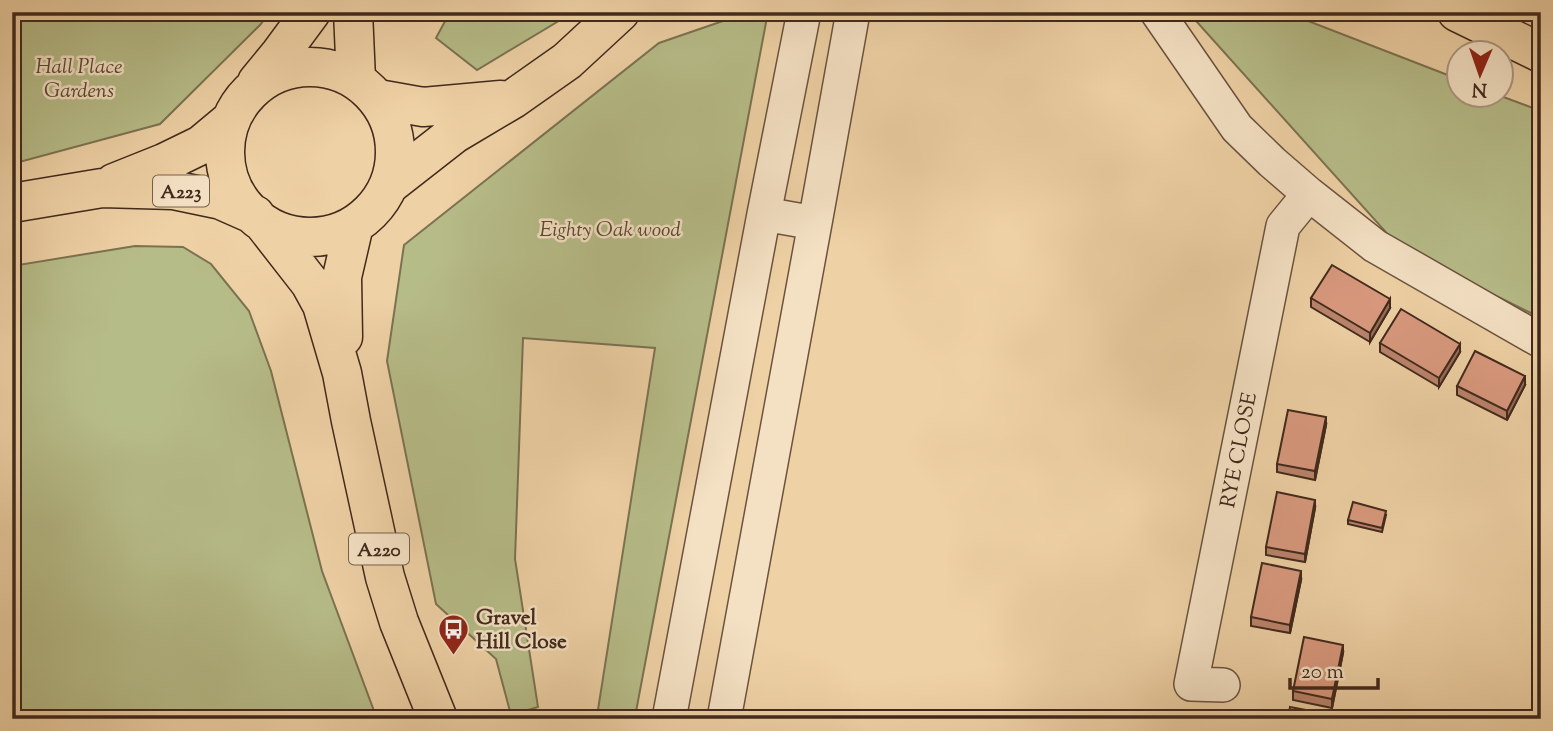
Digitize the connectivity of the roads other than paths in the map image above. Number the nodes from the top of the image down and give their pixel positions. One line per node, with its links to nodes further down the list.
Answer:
1 (311, 12): 11 (main road, A223)
2 (353, 12): 9 (main road)
3 (620, 12): 10 (main road)
4 (804, 12): 16 (street)
5 (853, 12): 18 (street)
6 (1157, 12): 14 (street)
7 (1457, 12): 8 (main road)
8 (1541, 53)
9 (367, 89): 10 (main road); 11 (main road); 12 (main road)
10 (513, 99): 12 (main road)
11 (239, 107): 13 (main road, A223); 17 (main road)
12 (390, 184): 19 (main road)
13 (102, 188): 15 (main road, A223); 17 (main road, A223)
14 (1308, 194): 20 (street); 22 (street, RYE CLOSE)
15 (12, 203)
16 (764, 214): 18 (street); 24 (street)
17 (260, 220): 19 (main road); 21 (main road, A220)
18 (816, 223): 25 (street)
19 (354, 225): 21 (main road, A220)
20 (1541, 341)
21 (342, 373): 23 (main road, A220)
22 (1223, 685)
23 (438, 719)
24 (669, 719)
25 (724, 719)

